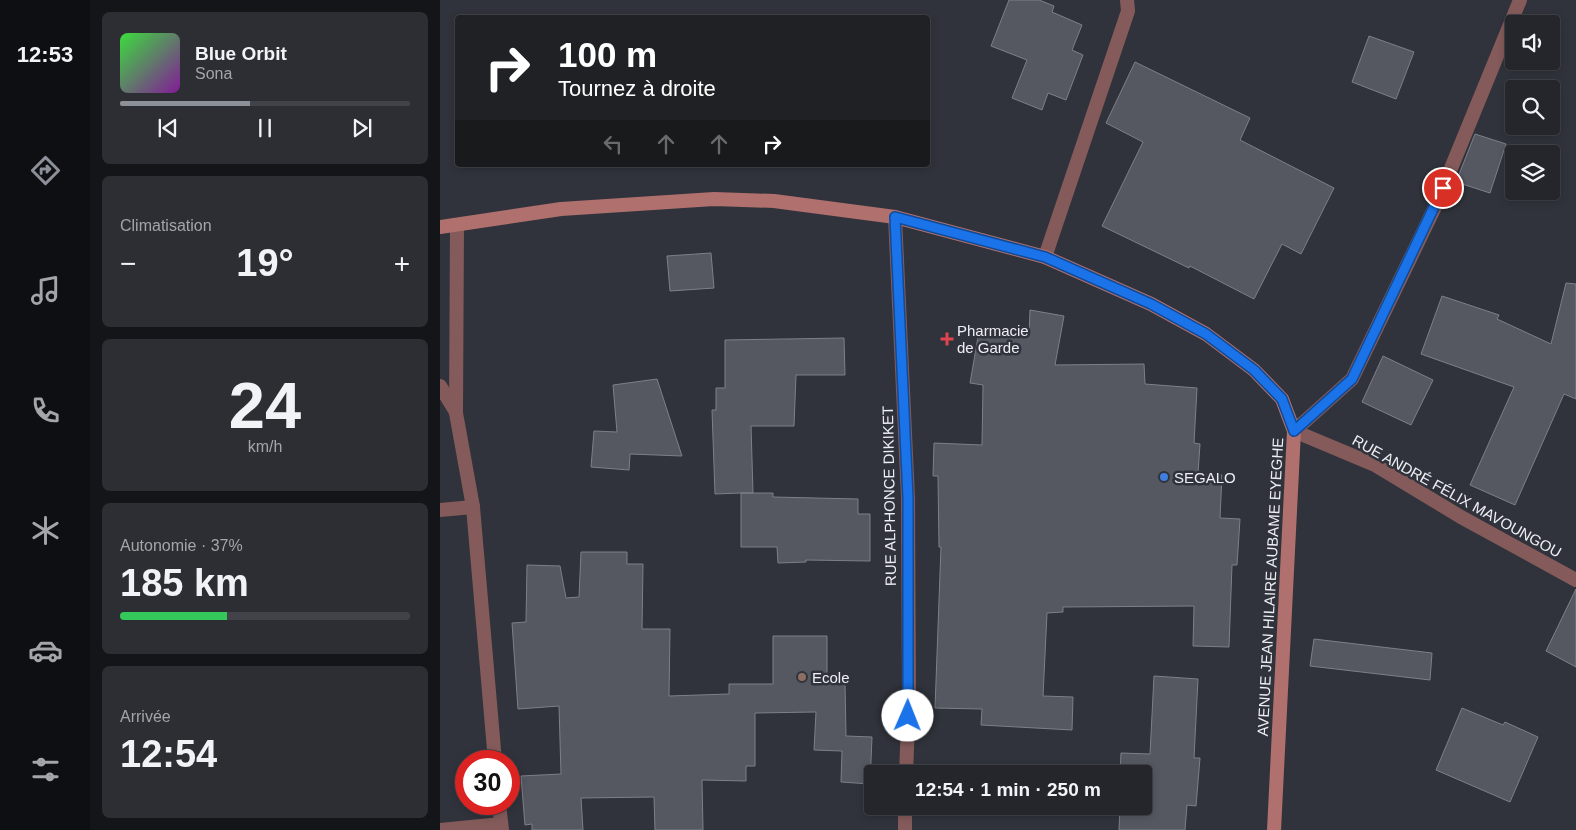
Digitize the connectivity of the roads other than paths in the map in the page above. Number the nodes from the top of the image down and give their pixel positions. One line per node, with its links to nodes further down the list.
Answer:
1 (1127, 0): 6 (street)
2 (1520, 0): 9 (street)
3 (895, 217): 4 (main road, AVENUE JEAN HILAIRE AUBAME EYEGHE); 6 (main road, AVENUE JEAN HILAIRE AUBAME EYEGHE); 14 (street, RUE ALPHONCE DIKIKET)
4 (457, 225): 5 (main road, AVENUE JEAN HILAIRE AUBAME EYEGHE); 8 (street)
5 (440, 227)
6 (1045, 257): 9 (main road, AVENUE JEAN HILAIRE AUBAME EYEGHE)
7 (440, 386): 8 (street)
8 (456, 413): 10 (street)
9 (1294, 431): 12 (street, RUE ANDRÉ FÉLIX MAVOUNGOU); 19 (main road, AVENUE JEAN HILAIRE AUBAME EYEGHE)
10 (473, 507): 11 (street); 13 (street)
11 (440, 510)
12 (1576, 580)
13 (494, 750)
14 (906, 765)
15 (905, 815): 18 (street)
16 (501, 827): 17 (street)
17 (440, 830)
18 (905, 830)
19 (1274, 830)

